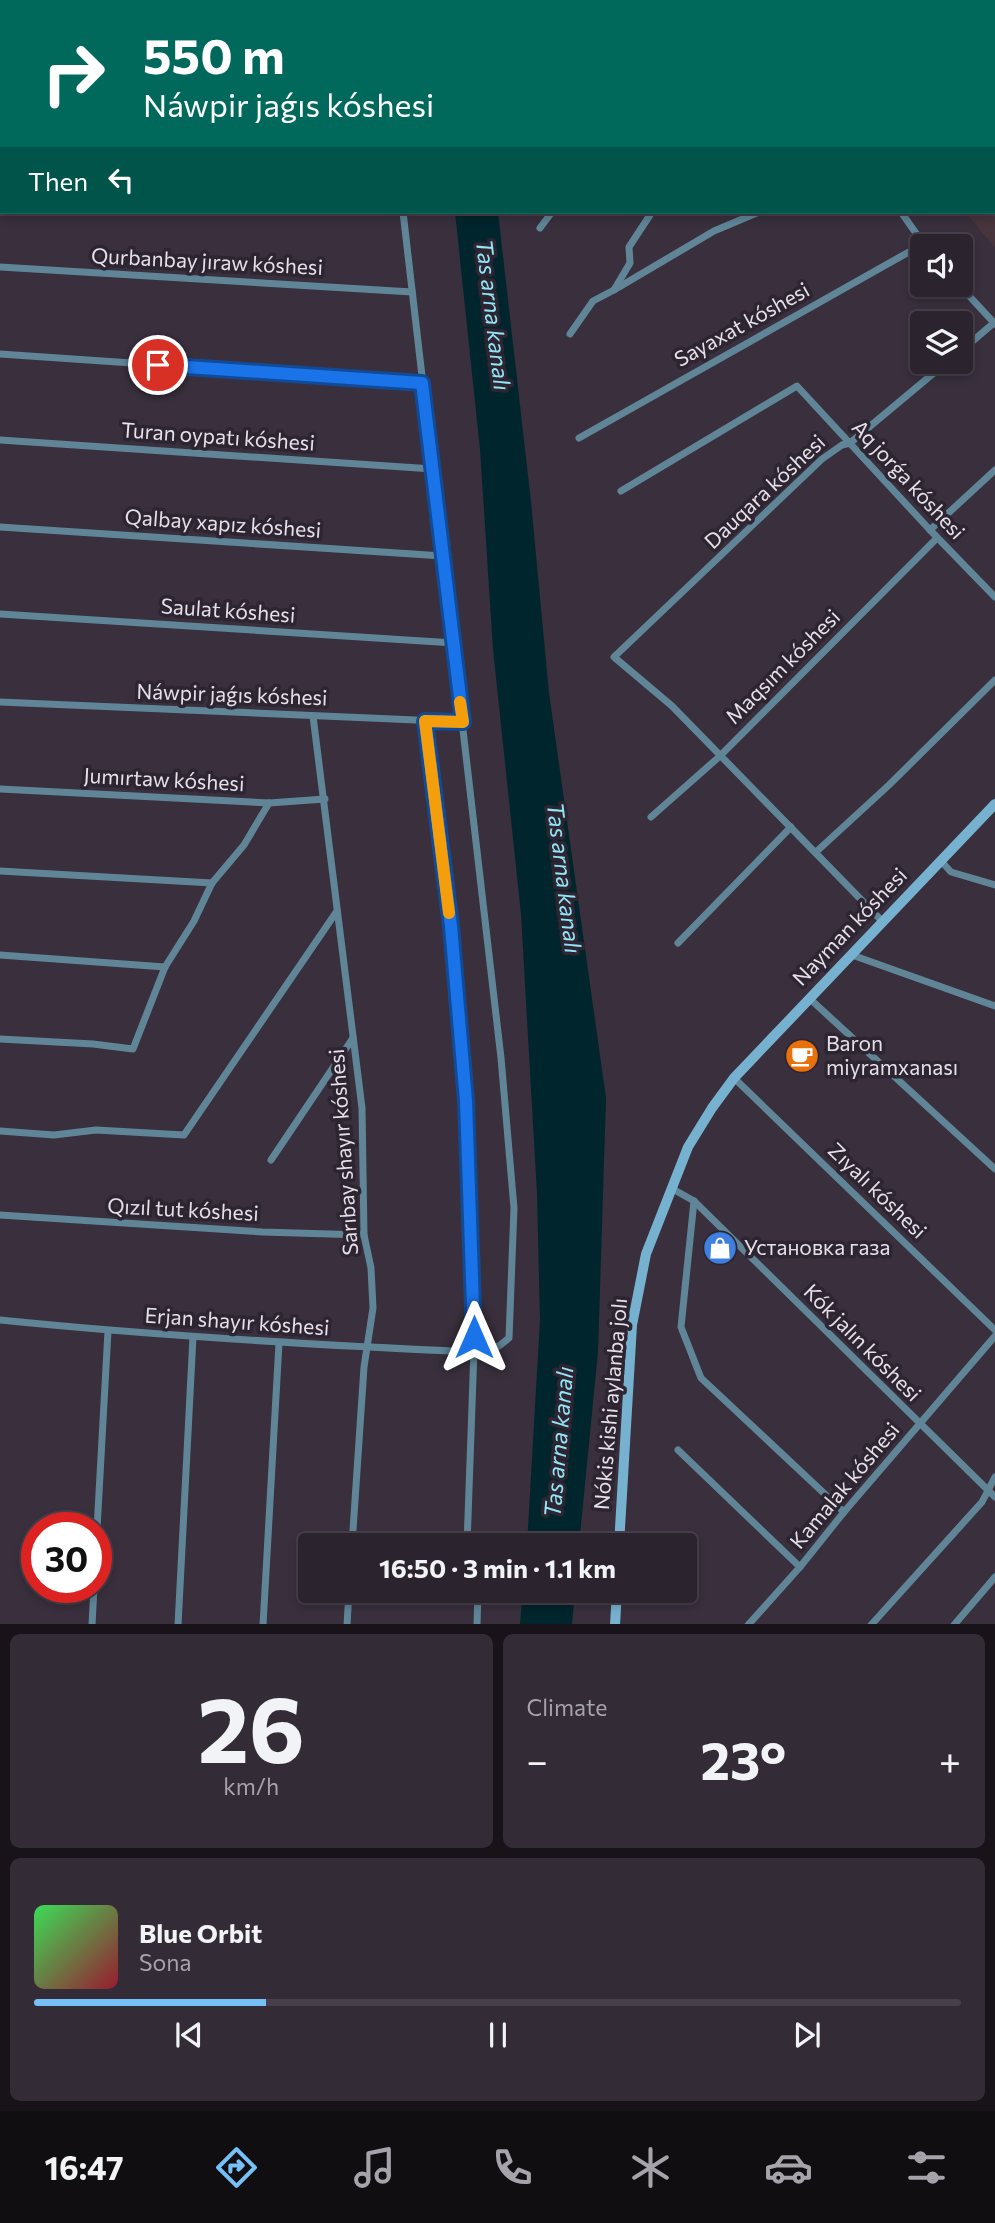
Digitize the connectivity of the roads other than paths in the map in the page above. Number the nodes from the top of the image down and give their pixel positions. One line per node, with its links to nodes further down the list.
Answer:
1 (402, 214): 11 (street)
2 (550, 214): 6 (street)
3 (651, 214): 10 (street)
4 (754, 214): 10 (street)
5 (902, 214): 7 (street)
6 (540, 228)
7 (916, 234)
8 (910, 254): 19 (street, Sayaxat kóshesi)
9 (0, 267): 11 (street, Qurbanbay jıraw kóshesi)
10 (614, 290): 14 (street)
11 (412, 292): 18 (street)
12 (970, 297): 13 (street)
13 (995, 323): 15 (street)
14 (570, 334)
15 (973, 341)
16 (0, 354): 18 (street)
17 (933, 374): 21 (street, Dauqara kóshesi)
18 (422, 383): 22 (street)
19 (579, 438)
20 (0, 440): 22 (street, Turan oypatı kóshesi)
21 (850, 443): 24 (street, Aq jorǵa kóshesi); 26 (street, Aq jorǵa kóshesi); 37 (street, Dauqara kóshesi)
22 (433, 469): 28 (street)
23 (995, 470): 26 (street)
24 (621, 491)
25 (0, 527): 28 (street, Qalbay xapız kóshesi)
26 (930, 530): 27 (street, Aq jorǵa kóshesi)
27 (937, 538): 29 (street, Aq jorǵa kóshesi); 37 (street, Maqsım kóshesi)
28 (443, 556): 31 (street)
29 (995, 597)
30 (0, 614): 31 (street, Saulat kóshesi)
31 (454, 643): 36 (street)
32 (995, 680): 44 (street)
33 (0, 702): 34 (street, Náwpir jaǵıs kóshesi)
34 (313, 716): 35 (street, Náwpir jaǵıs kóshesi); 39 (street, Sarıbay shayır kóshesi)
35 (425, 721): 36 (street, Náwpir jaǵıs kóshesi); 74 (street)
36 (463, 722): 74 (street)
37 (720, 756): 42 (street, Maqsım kóshesi); 43 (street)
38 (0, 789): 40 (street, Jumırtaw kóshesi)
39 (325, 799): 40 (street, Jumırtaw kóshesi); 49 (street, Sarıbay shayır kóshesi)
40 (268, 803): 47 (street)
41 (995, 804): 45 (main road, Nayman kóshesi)
42 (651, 817)
43 (791, 827): 44 (street); 51 (street)
44 (816, 852): 50 (street)
45 (941, 861): 48 (street); 50 (main road, Nayman kóshesi)
46 (0, 871): 47 (street)
47 (212, 883): 54 (street)
48 (995, 885)
49 (338, 910): 57 (street, Sarıbay shayır kóshesi); 60 (street)
50 (883, 922): 53 (main road, Nayman kóshesi)
51 (678, 943)
52 (0, 955): 54 (street)
53 (852, 955): 55 (main road, Nayman kóshesi); 56 (street)
54 (165, 967): 58 (street)
55 (809, 998): 59 (main road, Nayman kóshesi); 62 (street)
56 (995, 1006)
57 (354, 1038): 61 (street); 66 (street, Sarıbay shayır kóshesi)
58 (0, 1039)
59 (734, 1078): 63 (main road, Nókis kishi aylanba jolı); 68 (street, Zıyalı kóshesi)
60 (0, 1131)
61 (271, 1160)
62 (995, 1170)
63 (671, 1188): 64 (street, Kók jalın kóshesi); 83 (main road, Nókis kishi aylanba jolı)
64 (694, 1201): 75 (street, Kók jalın kóshesi); 80 (street)
65 (0, 1215): 66 (street, Qızıl tut kóshesi)
66 (364, 1235): 73 (street, Sarıbay shayır kóshesi)
67 (0, 1320): 69 (street, Erjan shayır kóshesi)
68 (995, 1330)
69 (108, 1331): 71 (street, Erjan shayır kóshesi); 79 (street)
70 (995, 1336): 75 (street, Kamalak kóshesi)
71 (193, 1337): 72 (street, Erjan shayır kóshesi); 91 (street)
72 (279, 1343): 73 (street, Erjan shayır kóshesi); 92 (street)
73 (367, 1347): 74 (street, Erjan shayır kóshesi); 81 (street, Sarıbay shayır kóshesi)
74 (473, 1352): 82 (street)
75 (919, 1424): 78 (street, Kók jalın kóshesi); 80 (street, Kamalak kóshesi)
76 (678, 1450): 84 (street)
77 (995, 1477): 78 (street)
78 (992, 1495): 97 (street)
79 (98, 1512)
80 (844, 1512): 84 (street, Kamalak kóshesi)
81 (353, 1533)
82 (467, 1533)
83 (620, 1533)
84 (800, 1567): 96 (street, Kamalak kóshesi)
85 (995, 1577): 98 (street)
86 (93, 1603): 90 (street)
87 (348, 1603): 93 (street)
88 (478, 1603): 94 (street)
89 (616, 1603): 95 (main road)
90 (92, 1624)
91 (178, 1624)
92 (263, 1624)
93 (347, 1624)
94 (477, 1624)
95 (615, 1624)
96 (749, 1624)
97 (872, 1624)
98 (955, 1624)

